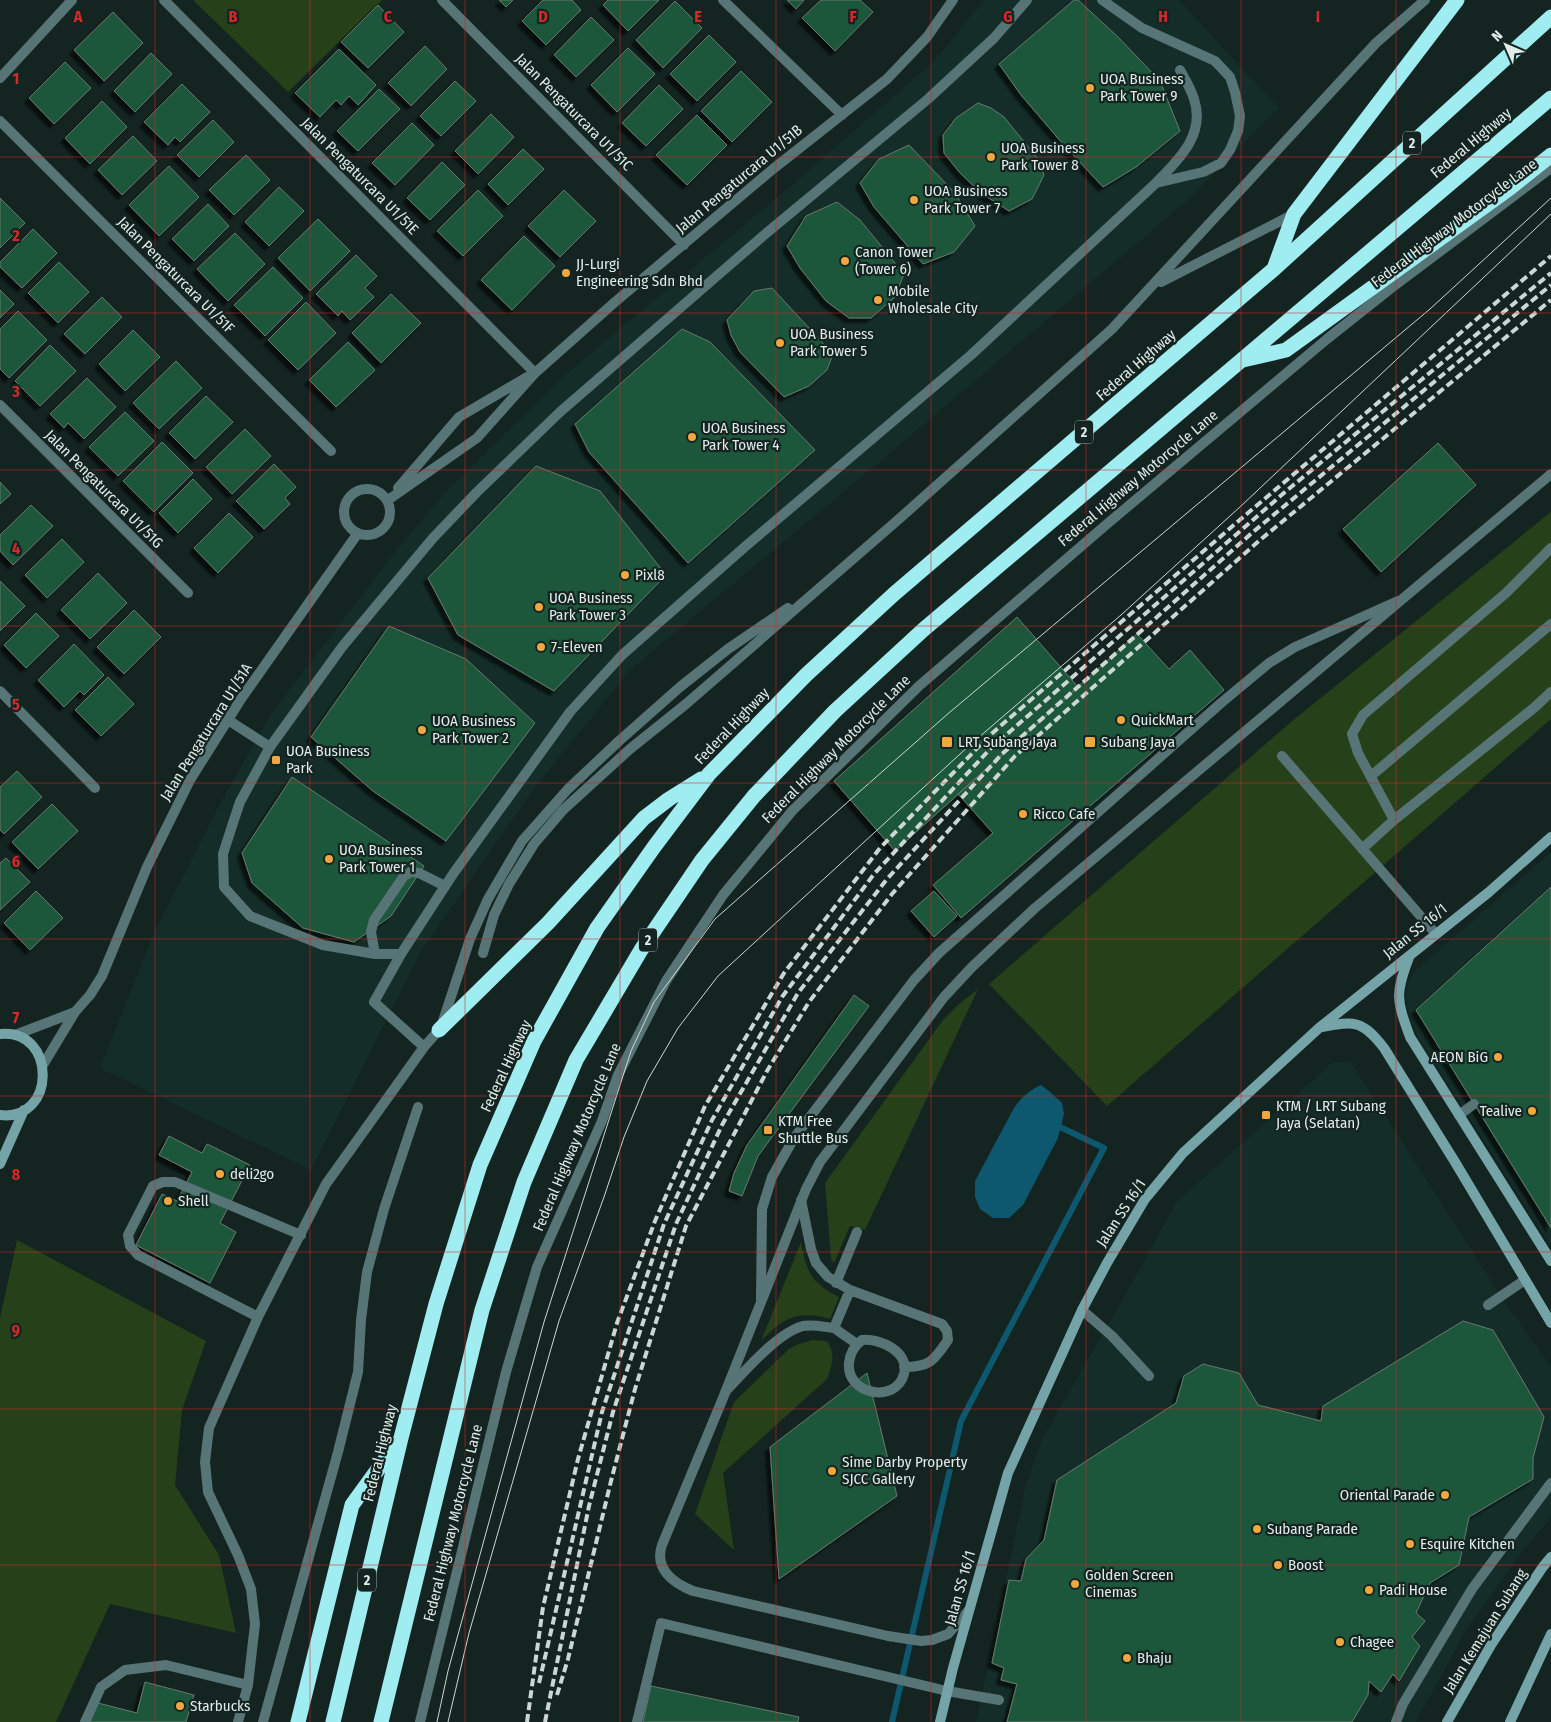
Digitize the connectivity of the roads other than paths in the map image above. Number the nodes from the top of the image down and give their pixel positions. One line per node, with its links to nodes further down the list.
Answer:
1 (72, 0): 12 (street)
2 (164, 0): 24 (street, Jalan Pengaturcara U1/51E)
3 (442, 0): 20 (street, Jalan Pengaturcara U1/51C)
4 (723, 0): 14 (street)
5 (953, 0): 14 (street, Jalan Pengaturcara U1/51B)
6 (1027, 0): 38 (street)
7 (1102, 0): 18 (street)
8 (1425, 0): 22 (street)
9 (1457, 0): 19 (highway)
10 (1551, 17): 21 (highway, Federal Highway / 2)
11 (1180, 70): 18 (street)
12 (0, 78)
13 (1551, 98): 23 (highway, Federal Highway / 2)
14 (842, 114): 20 (street, Jalan Pengaturcara U1/51B)
15 (0, 121): 26 (street, Jalan Pengaturcara U1/51F)
16 (1551, 155): 23 (highway)
17 (1551, 168): 96 (street, Federal Highway Motorcycle Lane)
18 (1156, 183): 46 (street)
19 (1294, 214): 21 (highway); 22 (street)
20 (684, 245): 24 (street, Jalan Pengaturcara U1/51B)
21 (1274, 270): 40 (highway, Federal Highway / 2)
22 (1153, 286): 31 (street)
23 (1240, 361): 95 (highway, Federal Highway / 2)
24 (535, 372): 28 (street, Jalan Pengaturcara U1/51B); 28 (street, Jalan Pengaturcara U1/51B)
25 (0, 405): 32 (street, Jalan Pengaturcara U1/51G)
26 (331, 451)
27 (1551, 474): 33 (street)
28 (388, 500): 29 (street); 29 (street)
29 (358, 533): 37 (street, Jalan Pengaturcara U1/51A)
30 (1551, 548): 41 (street)
31 (828, 580): 48 (street); 54 (street)
32 (188, 594)
33 (1399, 601): 65 (street); 72 (street)
34 (1551, 624): 41 (street)
35 (0, 691): 42 (street)
36 (1551, 692): 43 (street)
37 (228, 720): 38 (street); 52 (street, Jalan Pengaturcara U1/51A)
38 (270, 747): 49 (street)
39 (1282, 756): 45 (street)
40 (709, 774): 54 (highway); 82 (highway, Federal Highway / 2)
41 (1371, 776): 43 (street)
42 (95, 788)
43 (1394, 820): 45 (street)
44 (1551, 837): 47 (street, Jalan SS 16/1)
45 (1362, 849): 47 (street)
46 (445, 886): 49 (street); 50 (street)
47 (1436, 934): 51 (street, Jalan SS 16/1)
48 (483, 953)
49 (375, 954): 50 (street)
50 (400, 954): 57 (street)
51 (1411, 954): 53 (street, Jalan SS 16/1); 63 (street)
52 (76, 1012): 56 (street); 58 (street, Jalan Pengaturcara U1/51A)
53 (1319, 1028): 69 (street); 74 (street, Jalan SS 16/1)
54 (440, 1030): 57 (street)
55 (0, 1034): 56 (street)
56 (15, 1036): 58 (street)
57 (424, 1047): 67 (street)
58 (43, 1065): 61 (street)
59 (1474, 1104): 63 (street)
60 (418, 1106): 92 (street)
61 (24, 1110): 62 (street); 64 (street)
62 (0, 1115)
63 (1459, 1115): 68 (street)
64 (0, 1164)
65 (801, 1200): 70 (street); 72 (street)
66 (857, 1232): 70 (street)
67 (301, 1235): 75 (street); 75 (street)
68 (1551, 1262)
69 (1525, 1280): 73 (street); 76 (street)
70 (836, 1283): 71 (street)
71 (850, 1290): 77 (street); 79 (street)
72 (761, 1299): 81 (street)
73 (1488, 1305)
74 (1082, 1310): 80 (street); 85 (street, Jalan SS 16/1)
75 (258, 1317): 87 (street)
76 (1551, 1323)
77 (834, 1328): 78 (street); 81 (street)
78 (857, 1344): 79 (street); 79 (street)
79 (904, 1367)
80 (1149, 1376)
81 (726, 1392): 85 (street)
82 (401, 1438): 93 (highway); 94 (highway, Federal Highway / 2)
83 (1551, 1483): 99 (street)
84 (1551, 1557): 100 (street, Jalan Kemajuan Subang)
85 (970, 1607): 88 (street, Jalan SS 16/1)
86 (1551, 1634): 101 (street)
87 (248, 1685): 90 (street); 91 (street)
88 (947, 1691): 89 (street); 97 (street); 98 (street, Jalan SS 16/1)
89 (999, 1700)
90 (85, 1722)
91 (238, 1722)
92 (263, 1722)
93 (298, 1722)
94 (333, 1722)
95 (381, 1722)
96 (420, 1722)
97 (638, 1722)
98 (940, 1722)
99 (1396, 1722)
100 (1446, 1722)
101 (1510, 1722)

